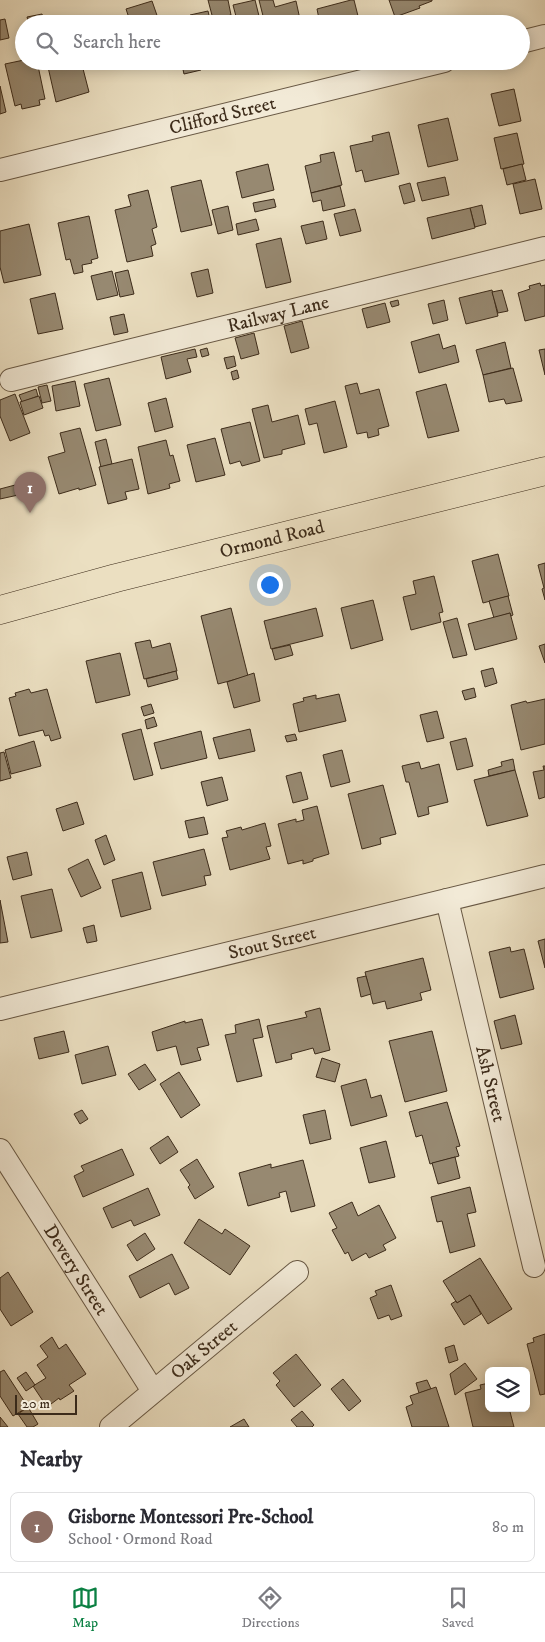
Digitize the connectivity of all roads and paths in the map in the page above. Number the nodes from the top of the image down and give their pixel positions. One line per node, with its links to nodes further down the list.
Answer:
1 (545, 36): 2 (street)
2 (530, 40)
3 (407, 70): 4 (street, Clifford Street)
4 (0, 170)
5 (545, 248): 6 (street, Railway Lane)
6 (11, 380)
7 (545, 471): 8 (main road, Ormond Road)
8 (0, 610)
9 (545, 876): 10 (street, Stout Street)
10 (447, 900): 11 (street, Stout Street); 13 (street, Ash Street)
11 (0, 1008)
12 (0, 1150): 15 (street, Devery Street)
13 (534, 1266)
14 (298, 1272): 15 (street, Oak Street)
15 (153, 1391): 16 (street, Oak Street)
16 (111, 1427)

